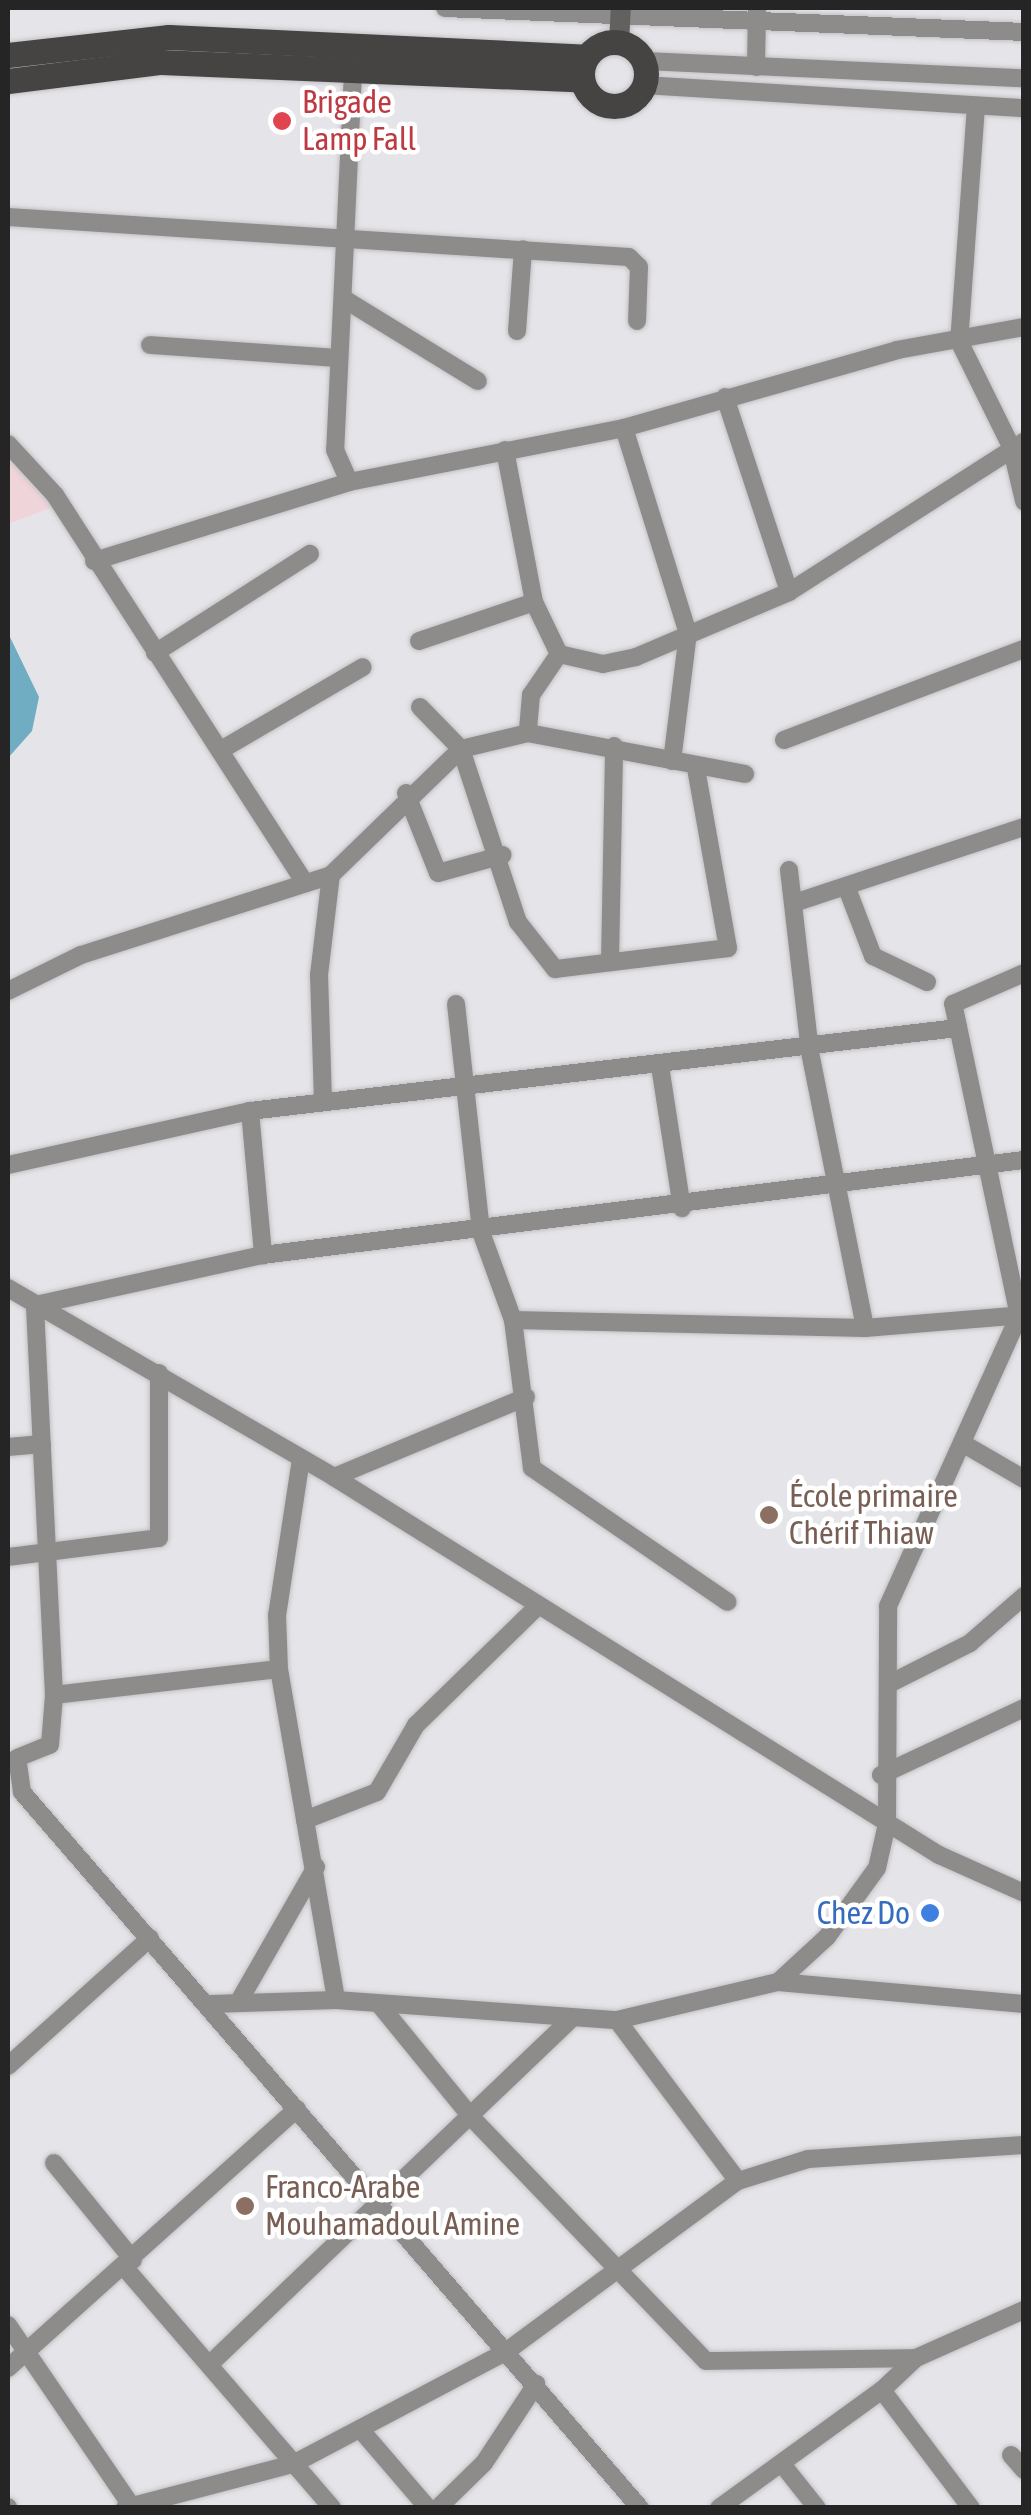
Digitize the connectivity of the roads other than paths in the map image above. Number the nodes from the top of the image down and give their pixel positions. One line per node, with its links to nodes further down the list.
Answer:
1 (445, 8): 2 (street)
2 (621, 11): 3 (street); 5 (street)
3 (757, 13): 4 (street); 7 (street)
4 (1024, 32)
5 (620, 42): 8 (main road); 10 (main road)
6 (8, 55): 8 (main road)
7 (756, 67): 10 (street); 11 (street)
8 (584, 69): 9 (main road); 10 (main road)
9 (353, 72): 12 (main road); 16 (street)
10 (644, 73): 13 (street)
11 (1024, 78)
12 (8, 81)
13 (976, 106): 14 (street); 22 (street)
14 (1024, 108)
15 (8, 218): 16 (street)
16 (352, 238): 17 (street); 18 (street)
17 (523, 248): 19 (street); 21 (street)
18 (344, 298): 24 (street); 25 (street)
19 (637, 321)
20 (1024, 327): 22 (street)
21 (517, 330)
22 (959, 341): 26 (street); 29 (street)
23 (150, 345): 24 (street)
24 (336, 358): 31 (street)
25 (478, 380)
26 (724, 397): 27 (street); 35 (street)
27 (624, 428): 30 (street); 37 (street)
28 (8, 444): 34 (street)
29 (1017, 444): 32 (street); 35 (street)
30 (505, 450): 31 (street); 36 (street)
31 (349, 482): 34 (street)
32 (1024, 501)
33 (310, 554): 40 (street)
34 (94, 560): 40 (street)
35 (790, 592): 37 (street)
36 (534, 602): 38 (street); 41 (street)
37 (688, 633): 41 (street); 49 (street)
38 (418, 641)
39 (1024, 649): 45 (street)
40 (155, 653): 48 (street)
41 (559, 654): 44 (street)
42 (362, 666): 48 (street)
43 (420, 707): 47 (street)
44 (528, 733): 46 (street); 47 (street)
45 (784, 740)
46 (614, 746): 49 (street); 60 (street)
47 (461, 749): 52 (street); 54 (street)
48 (221, 750): 57 (street)
49 (672, 761): 50 (street)
50 (696, 768): 51 (street); 60 (street)
51 (745, 774)
52 (406, 793): 54 (street); 56 (street)
53 (1024, 827): 58 (street)
54 (503, 855): 60 (street)
55 (789, 870): 59 (street)
56 (332, 875): 57 (street); 69 (street)
57 (305, 884): 63 (street)
58 (848, 891): 59 (street); 62 (street)
59 (794, 903): 66 (street)
60 (610, 962)
61 (1024, 973): 65 (street)
62 (927, 982)
63 (8, 990)
64 (456, 1004): 68 (street)
65 (958, 1028): 66 (street); 73 (street)
66 (810, 1052): 67 (street); 74 (street)
67 (660, 1066): 68 (street); 75 (street)
68 (463, 1088): 69 (street); 76 (street)
69 (322, 1101): 70 (street)
70 (250, 1111): 72 (street); 77 (street)
71 (1024, 1160): 73 (street)
72 (8, 1165)
73 (987, 1167): 74 (street); 80 (street)
74 (835, 1189): 75 (street); 82 (street)
75 (682, 1208): 76 (street)
76 (481, 1232): 77 (street); 81 (street)
77 (263, 1255): 79 (street)
78 (8, 1288): 79 (street)
79 (35, 1305): 83 (street); 85 (street)
80 (1021, 1315): 82 (street); 86 (street)
81 (513, 1320): 82 (street); 84 (street)
82 (865, 1328)
83 (159, 1372): 88 (street); 91 (street)
84 (526, 1397): 89 (street); 94 (street)
85 (42, 1444): 87 (street); 91 (street)
86 (962, 1444): 90 (street); 97 (street)
87 (8, 1446)
88 (301, 1459): 89 (street); 96 (street)
89 (334, 1477): 95 (street)
90 (1024, 1479)
91 (51, 1555): 92 (street); 98 (street)
92 (8, 1557)
93 (1024, 1596): 97 (street)
94 (728, 1602)
95 (537, 1608): 101 (street); 102 (street)
96 (279, 1669): 98 (street); 101 (street)
97 (889, 1684): 100 (street)
98 (54, 1695): 105 (street)
99 (1024, 1708): 100 (street)
100 (881, 1775): 102 (street)
101 (305, 1820): 103 (street)
102 (886, 1824): 104 (street); 106 (street)
103 (316, 1866): 107 (street); 108 (street)
104 (1024, 1892)
105 (150, 1938): 109 (street); 114 (street)
106 (778, 1982): 111 (street); 113 (street)
107 (336, 2000): 108 (street); 110 (street)
108 (238, 2003): 109 (street)
109 (211, 2004): 115 (street)
110 (379, 2004): 112 (street); 116 (street)
111 (1024, 2004)
112 (571, 2019): 113 (street); 116 (street)
113 (617, 2020): 119 (street)
114 (8, 2066)
115 (297, 2109): 120 (street); 121 (street)
116 (472, 2118): 120 (street); 122 (street)
117 (1024, 2145): 119 (street)
118 (54, 2164): 121 (street)
119 (738, 2181): 122 (street)
120 (381, 2206): 126 (street); 128 (street)
121 (129, 2264): 125 (street); 128 (street)
122 (612, 2266): 126 (street); 127 (street)
123 (1024, 2310): 127 (street)
124 (8, 2324): 125 (street)
125 (28, 2349): 129 (street); 137 (street)
126 (507, 2350): 130 (street); 132 (street)
127 (916, 2358): 131 (street)
128 (210, 2364): 134 (street)
129 (8, 2368)
130 (536, 2384): 140 (street); 141 (street)
131 (882, 2390): 135 (street); 144 (street)
132 (360, 2429): 134 (street); 139 (street)
133 (1011, 2455): 136 (street)
134 (293, 2464): 137 (street); 138 (street)
135 (782, 2464): 142 (street); 143 (street)
136 (1024, 2470)
137 (128, 2506)
138 (332, 2508)
139 (428, 2508)
140 (438, 2508)
141 (640, 2508)
142 (719, 2508)
143 (817, 2508)
144 (972, 2508)

